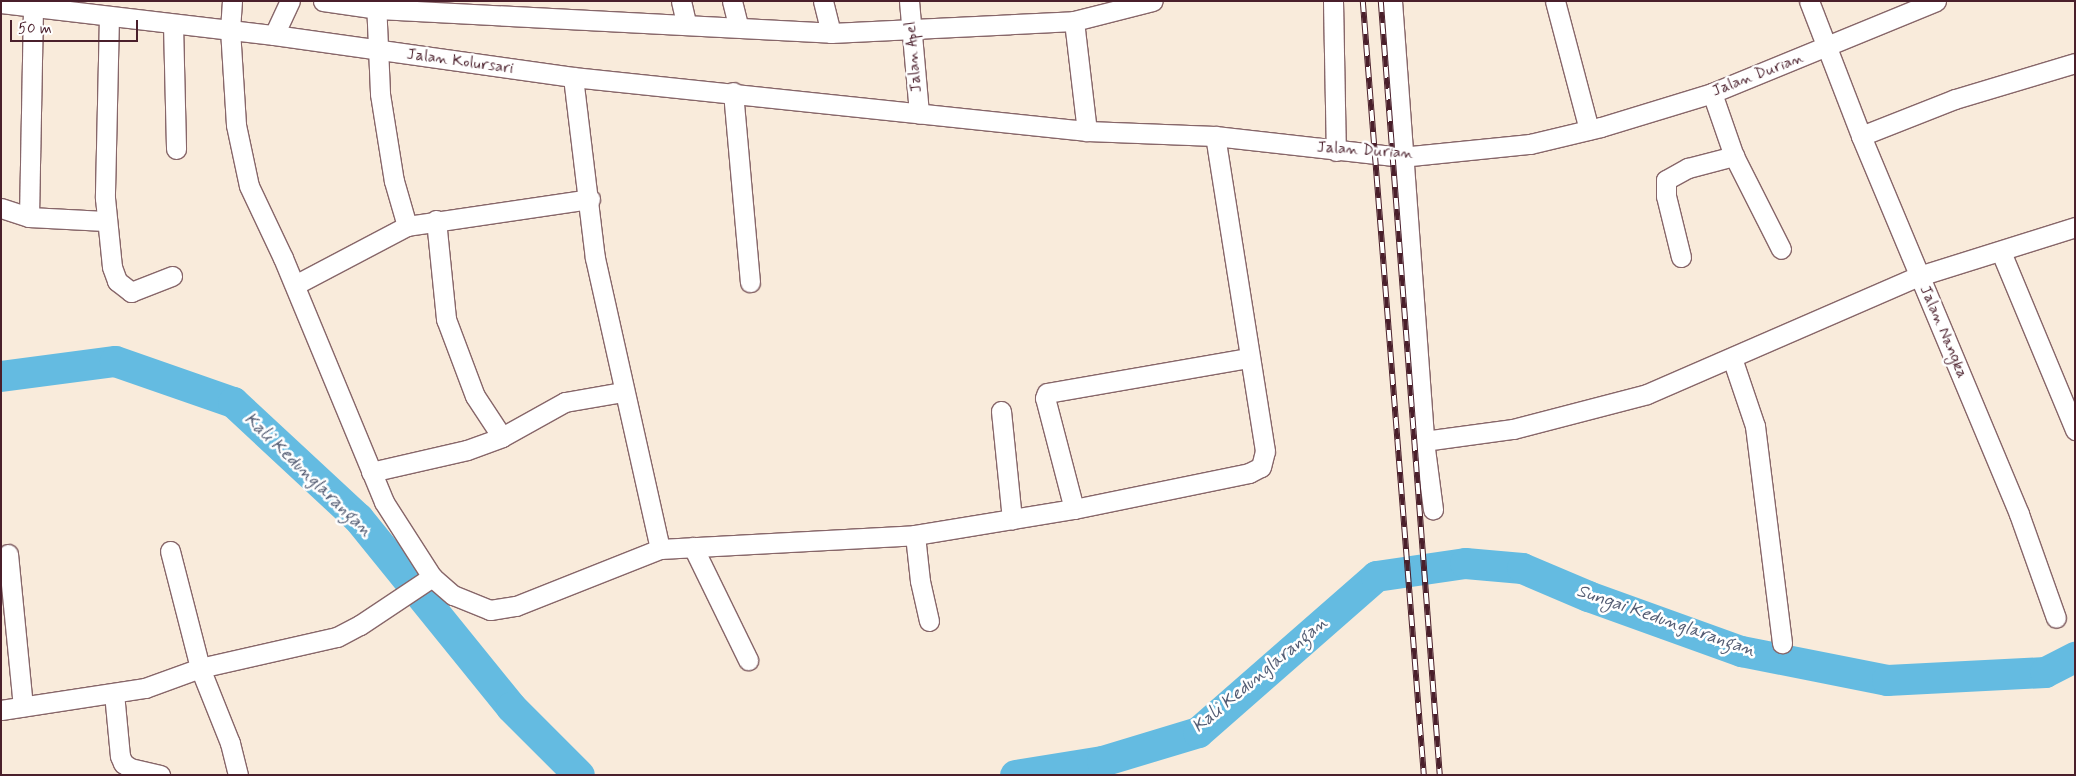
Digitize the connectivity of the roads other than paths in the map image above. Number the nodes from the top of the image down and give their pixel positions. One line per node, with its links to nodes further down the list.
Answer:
1 (232, 1): 24 (street)
2 (323, 1): 17 (street)
3 (681, 1): 21 (street)
4 (732, 1): 23 (street)
5 (823, 1): 25 (street)
6 (909, 1): 27 (street, Jalan Apel)
7 (1153, 1): 20 (street)
8 (1333, 1): 40 (street)
9 (1392, 1): 42 (street)
10 (1555, 1): 36 (street)
11 (1809, 1): 29 (street, Jalan Nangka)
12 (1936, 1): 29 (street, Jalan Durian)
13 (1, 2): 16 (street, Jalan Kolursari)
14 (289, 5): 26 (street)
15 (446, 6): 17 (street); 18 (street)
16 (33, 7): 19 (street, Jalan Kolursari); 45 (street)
17 (377, 9): 28 (street)
18 (505, 9): 21 (street)
19 (109, 16): 22 (street, Jalan Kolursari); 47 (street)
20 (1074, 21): 27 (street); 35 (street)
21 (686, 23): 23 (street)
22 (173, 24): 24 (street, Jalan Kolursari); 39 (street)
23 (738, 25): 25 (street)
24 (230, 30): 26 (street, Jalan Kolursari); 56 (street)
25 (831, 33): 27 (street)
26 (274, 35): 28 (street, Jalan Kolursari)
27 (913, 35): 34 (street, Jalan Apel)
28 (377, 46): 31 (street, Jalan Kolursari); 48 (street)
29 (1826, 48): 33 (street, Jalan Durian); 38 (street, Jalan Nangka)
30 (2075, 64): 38 (street)
31 (573, 76): 32 (street, Jalan Kolursari); 43 (street)
32 (733, 92): 34 (street, Jalan Kolursari); 55 (street)
33 (1712, 93): 36 (street, Jalan Durian); 41 (street)
34 (919, 114): 35 (street, Jalan Durian)
35 (1085, 119): 37 (street, Jalan Durian)
36 (1589, 130): 42 (street, Jalan Durian)
37 (1215, 136): 40 (street, Jalan Durian); 57 (street)
38 (1861, 136): 54 (street, Jalan Nangka)
39 (176, 149)
40 (1336, 150): 42 (street, Jalan Durian)
41 (1734, 156): 50 (street); 52 (street)
42 (1402, 157): 63 (street)
43 (590, 199): 46 (street); 59 (street)
44 (1, 208): 45 (street)
45 (29, 217): 47 (street)
46 (436, 220): 48 (street); 62 (street)
47 (105, 221): 53 (street)
48 (407, 226): 56 (street)
49 (2075, 227): 51 (street)
50 (1781, 249)
51 (2001, 252): 54 (street); 61 (street)
52 (1681, 257)
53 (172, 276)
54 (1919, 276): 58 (street); 74 (street, Jalan Nangka)
55 (750, 282)
56 (295, 285): 64 (street)
57 (1248, 358): 65 (street); 65 (street)
58 (1732, 358): 63 (street); 76 (street)
59 (623, 392): 62 (street); 70 (street)
60 (1001, 411): 67 (street)
61 (2075, 430)
62 (502, 437): 64 (street)
63 (1424, 441): 66 (street)
64 (371, 472): 73 (street)
65 (1074, 509): 67 (street)
66 (1433, 509)
67 (1012, 519): 68 (street)
68 (915, 535): 69 (street); 75 (street)
69 (693, 547): 70 (street); 77 (street)
70 (660, 549): 73 (street)
71 (170, 550): 78 (street)
72 (8, 554): 80 (street)
73 (429, 579): 78 (street)
74 (2056, 618)
75 (929, 621)
76 (1782, 643)
77 (748, 660)
78 (200, 668): 79 (street); 83 (street)
79 (114, 693): 80 (street); 82 (street)
80 (22, 706): 81 (street)
81 (1, 710)
82 (160, 775)
83 (238, 775)

